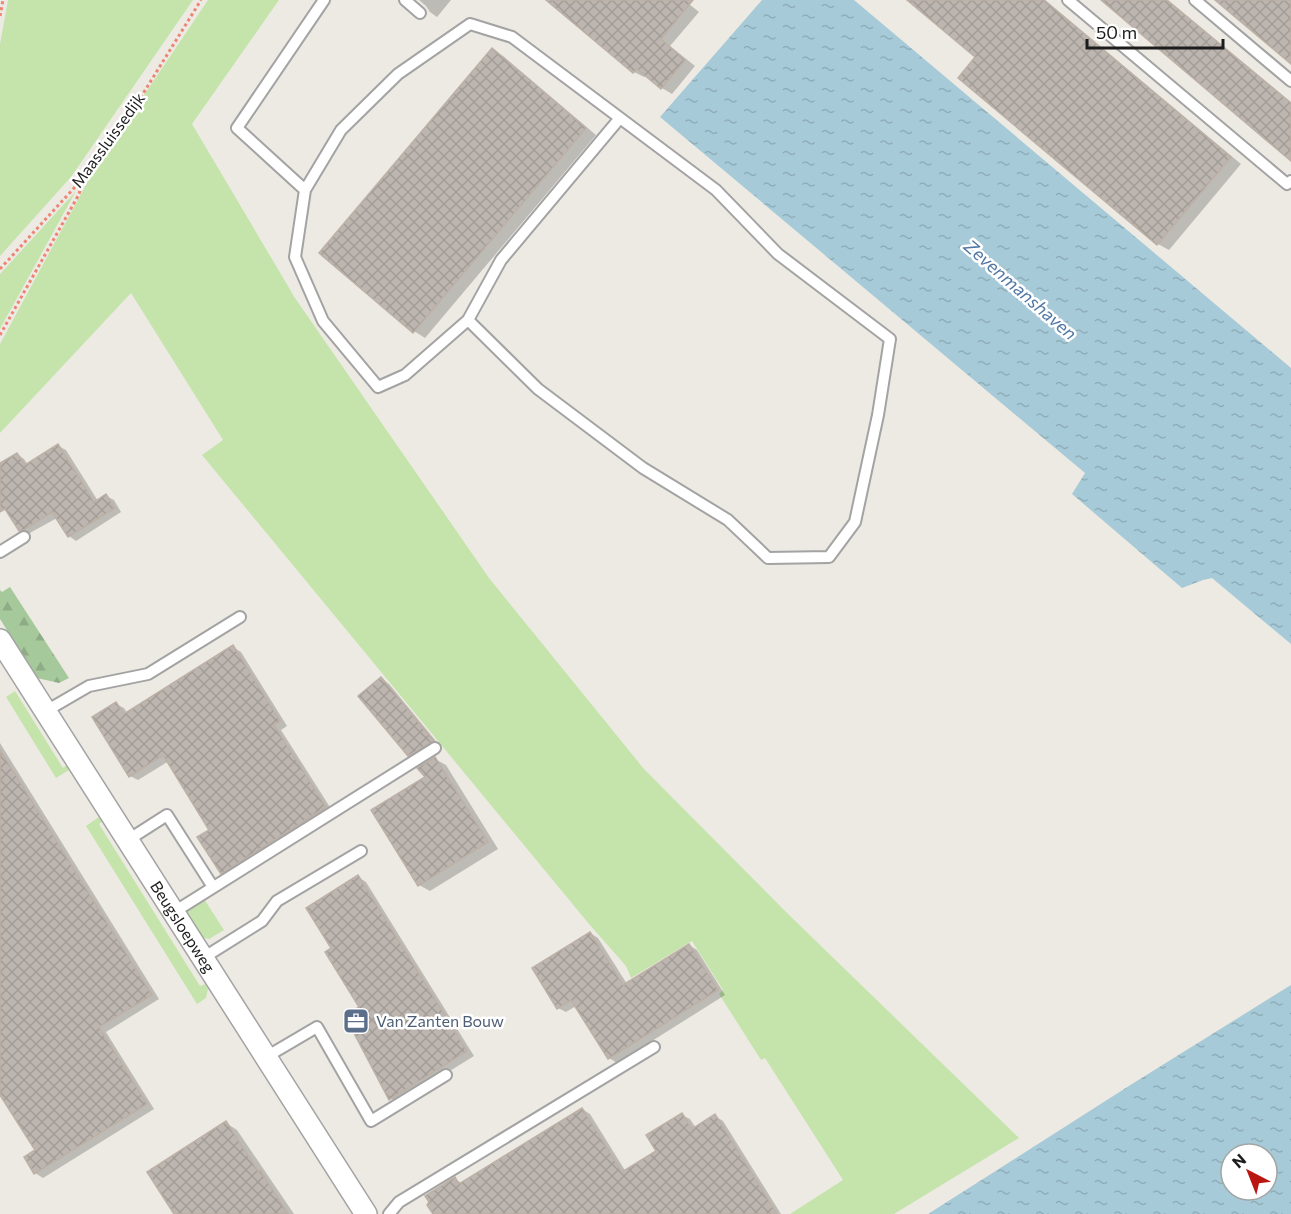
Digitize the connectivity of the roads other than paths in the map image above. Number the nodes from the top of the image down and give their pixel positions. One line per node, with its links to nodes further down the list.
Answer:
1 (324, 0): 9 (lane)
2 (405, 0): 5 (lane)
3 (1068, 0): 8 (lane)
4 (1195, 0): 6 (lane)
5 (420, 13)
6 (1291, 81)
7 (620, 118): 9 (lane); 10 (lane); 10 (lane)
8 (1291, 181)
9 (305, 190): 10 (lane)
10 (468, 320)
11 (24, 537): 12 (lane)
12 (0, 552)
13 (240, 616): 15 (lane)
14 (0, 640): 15 (street, Beugsloepweg)
15 (46, 711): 17 (street, Beugsloepweg)
16 (435, 748): 19 (lane)
17 (128, 840): 19 (lane); 20 (street, Beugsloepweg)
18 (361, 851): 21 (lane)
19 (213, 887): 20 (lane)
20 (174, 912): 21 (street, Beugsloepweg)
21 (203, 958): 23 (street, Beugsloepweg)
22 (654, 1047): 26 (lane)
23 (266, 1057): 24 (lane); 25 (street, Beugsloepweg)
24 (446, 1075)
25 (366, 1214)
26 (389, 1214)

